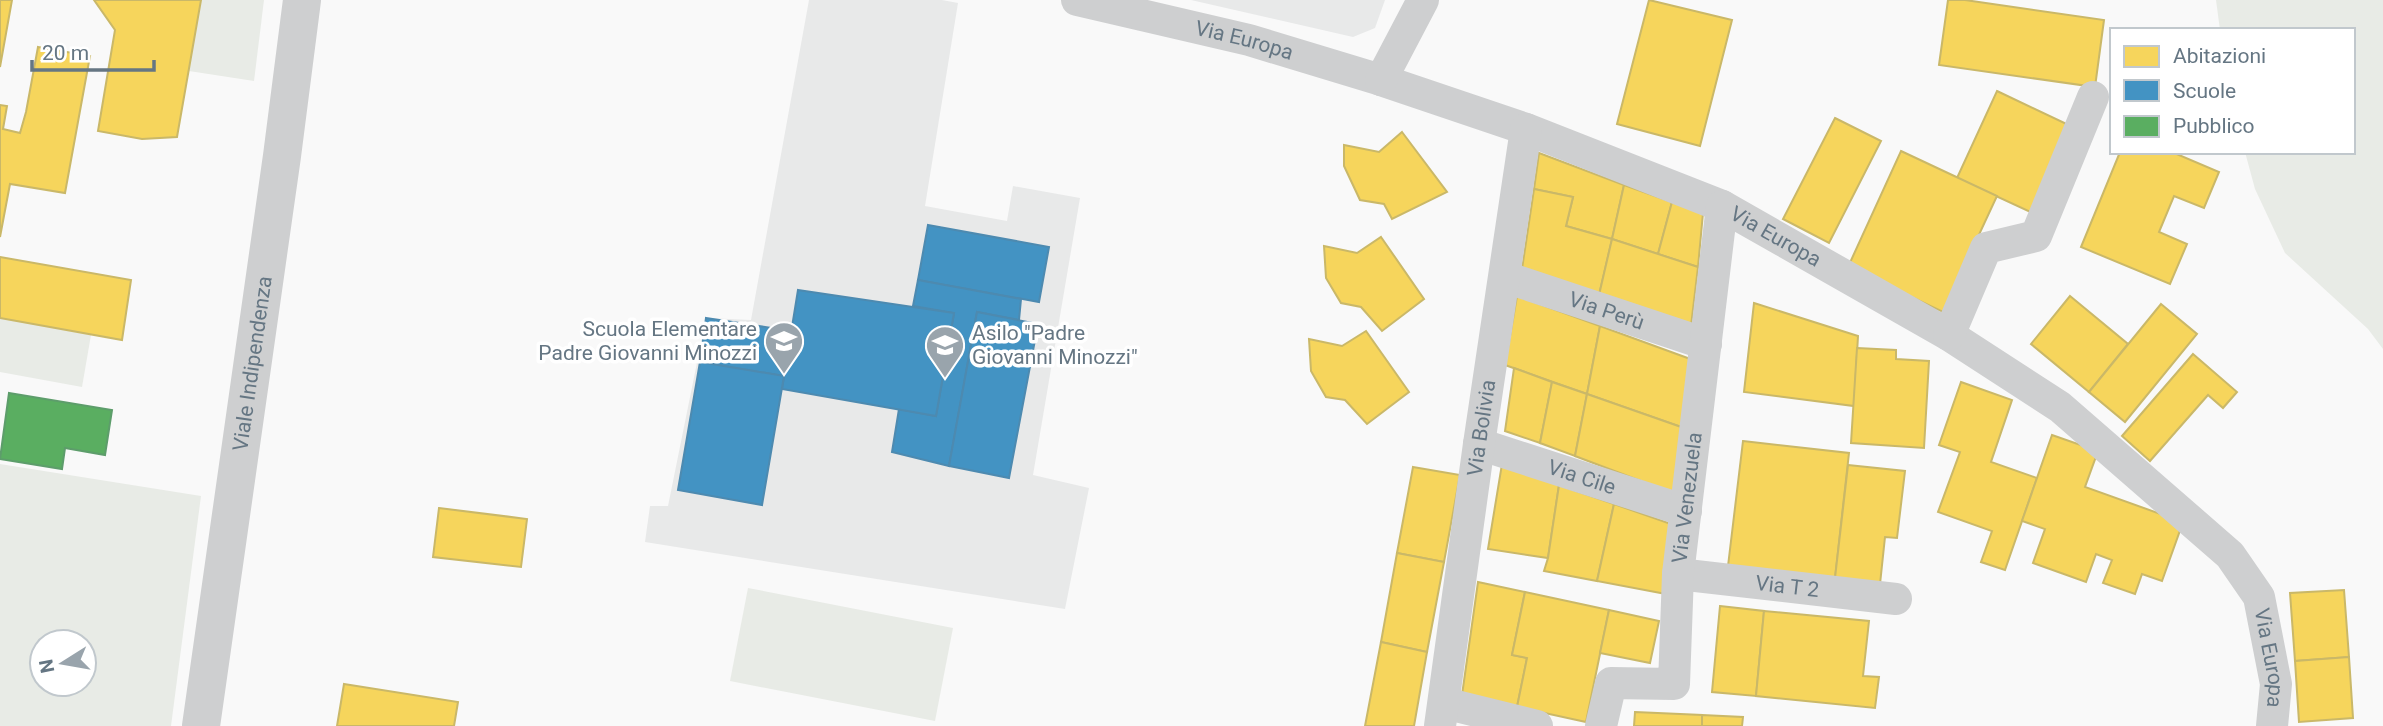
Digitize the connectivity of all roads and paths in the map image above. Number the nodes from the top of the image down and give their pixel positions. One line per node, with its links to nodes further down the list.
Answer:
1 (302, 0): 16 (street, Viale Indipendenza)
2 (1077, 0): 4 (street, Via Europa)
3 (1423, 0): 4 (street)
4 (1381, 80): 6 (street, Via Europa)
5 (2093, 97): 9 (street)
6 (1526, 130): 7 (street, Via Europa); 8 (street, Via Bolivia)
7 (1722, 206): 9 (street, Via Europa); 10 (street, Via Venezuela)
8 (1505, 277): 10 (street, Via Perù); 11 (street, Via Bolivia)
9 (1949, 335): 19 (street, Via Europa)
10 (1706, 344): 12 (street, Via Venezuela)
11 (1479, 444): 12 (street, Via Cile); 15 (street, Via Bolivia)
12 (1686, 511): 13 (street, Via Venezuela)
13 (1678, 574): 14 (street, Via T 2); 18 (street, Via Venezuela)
14 (1896, 599)
15 (1442, 715): 17 (street)
16 (201, 726)
17 (1537, 726)
18 (1601, 726)
19 (2273, 726)

